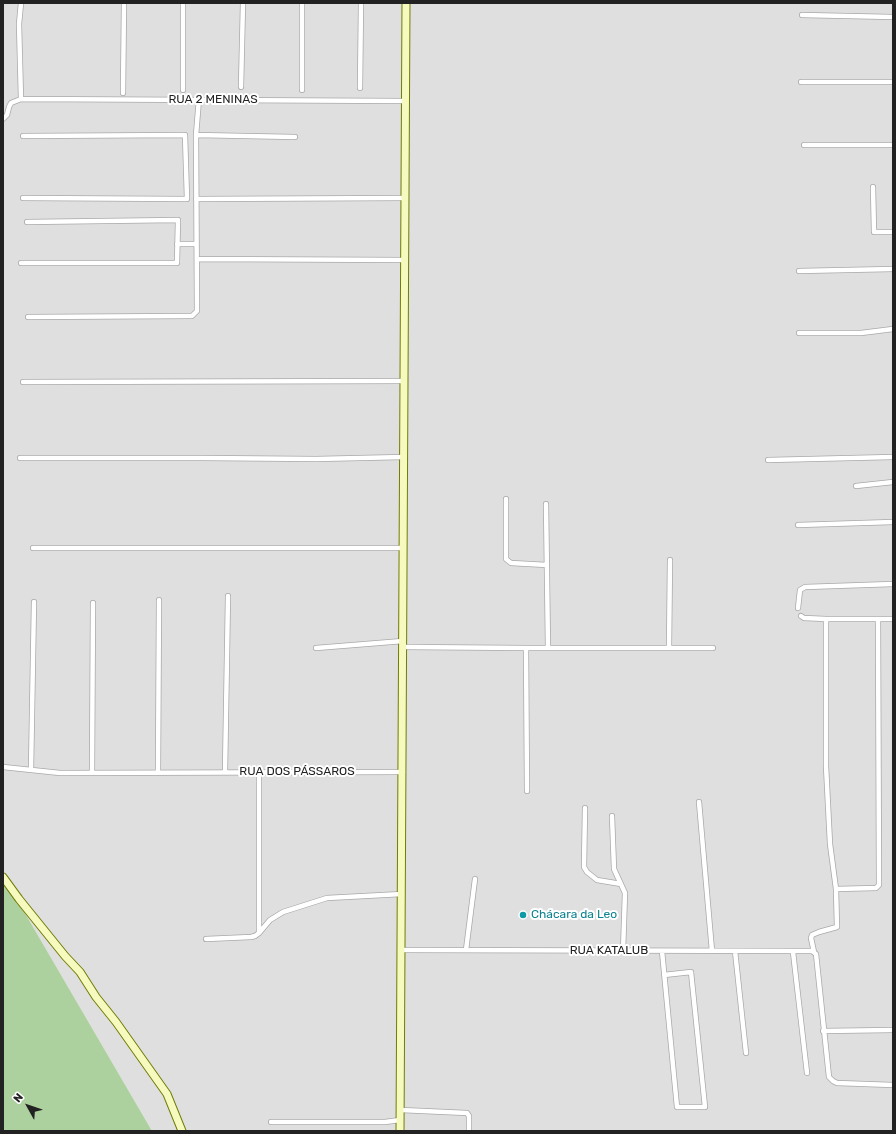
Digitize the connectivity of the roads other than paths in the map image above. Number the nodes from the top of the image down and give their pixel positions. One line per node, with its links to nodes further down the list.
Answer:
1 (21, 3): 17 (street)
2 (124, 3): 16 (street)
3 (183, 3): 14 (street)
4 (242, 3): 12 (street)
5 (302, 3): 15 (street)
6 (361, 3): 13 (street)
7 (406, 3): 19 (main road)
8 (802, 15): 9 (street)
9 (893, 17)
10 (801, 82): 11 (street)
11 (893, 82)
12 (241, 87)
13 (360, 88)
14 (183, 90)
15 (302, 90)
16 (124, 93)
17 (21, 99): 18 (street, RUA 2 MENINAS); 20 (street)
18 (199, 99): 19 (street, RUA 2 MENINAS); 21 (street)
19 (405, 101): 30 (main road)
20 (3, 119)
21 (196, 135): 23 (street); 25 (street)
22 (23, 136): 24 (street)
23 (295, 137)
24 (185, 141): 25 (street); 29 (street)
25 (196, 141): 31 (street)
26 (804, 145): 27 (street)
27 (893, 145)
28 (873, 187): 33 (street)
29 (23, 198)
30 (405, 198): 31 (street); 37 (main road)
31 (196, 199): 35 (street)
32 (27, 222): 34 (street)
33 (893, 232)
34 (177, 244): 35 (street); 38 (street)
35 (196, 244): 36 (street)
36 (197, 259): 37 (street); 41 (street)
37 (405, 260): 44 (main road)
38 (21, 263)
39 (893, 269): 40 (street)
40 (799, 271)
41 (28, 316)
42 (893, 329): 43 (street)
43 (799, 333)
44 (404, 381): 45 (street); 46 (main road)
45 (23, 382)
46 (404, 457): 48 (street); 57 (main road)
47 (893, 457): 49 (street)
48 (20, 458)
49 (768, 460)
50 (893, 482): 51 (street)
51 (856, 486)
52 (506, 498): 59 (street)
53 (546, 504): 59 (street)
54 (893, 522): 55 (street)
55 (798, 525)
56 (33, 548): 57 (street)
57 (403, 548): 70 (main road)
58 (670, 560): 74 (street)
59 (547, 565): 73 (street)
60 (893, 584): 65 (street)
61 (228, 596): 79 (street)
62 (159, 600): 78 (street)
63 (34, 602): 77 (street)
64 (93, 603): 82 (street)
65 (798, 608)
66 (801, 616): 67 (street)
67 (826, 619): 69 (street); 90 (street)
68 (893, 619): 69 (street)
69 (878, 620): 90 (street)
70 (403, 644): 71 (street); 72 (street); 81 (main road)
71 (316, 648)
72 (526, 648): 73 (street); 83 (street)
73 (548, 648): 74 (street)
74 (669, 648): 75 (street)
75 (713, 648)
76 (3, 767): 77 (street, RUA DOS PÁSSAROS)
77 (31, 770): 82 (street, RUA DOS PÁSSAROS)
78 (158, 772): 79 (street, RUA DOS PÁSSAROS); 82 (street, RUA DOS PÁSSAROS)
79 (225, 772): 80 (street, RUA DOS PÁSSAROS)
80 (259, 772): 81 (street, RUA DOS PÁSSAROS); 92 (street)
81 (403, 772): 91 (main road)
82 (92, 773)
83 (526, 791)
84 (699, 802): 99 (street)
85 (585, 808): 89 (street)
86 (612, 816): 89 (street)
87 (3, 877): 111 (main road)
88 (475, 879): 95 (street)
89 (621, 884): 97 (street)
90 (836, 889): 101 (street)
91 (402, 894): 92 (street); 94 (main road)
92 (258, 933): 93 (street)
93 (206, 939)
94 (402, 950): 95 (street, RUA KATALUB); 108 (main road)
95 (466, 950): 97 (street, RUA KATALUB)
96 (735, 950): 99 (street, RUA KATALUB); 100 (street, RUA KATALUB); 105 (street)
97 (623, 951): 98 (street, RUA KATALUB)
98 (662, 951): 99 (street, RUA KATALUB); 102 (street)
99 (712, 951)
100 (792, 952): 101 (street, RUA KATALUB); 106 (street)
101 (815, 953): 104 (street)
102 (664, 975): 102 (street)
103 (892, 1030): 104 (street)
104 (823, 1031): 107 (street)
105 (746, 1053)
106 (808, 1073)
107 (893, 1084)
108 (401, 1110): 109 (main road); 113 (street)
109 (400, 1120): 110 (street); 112 (main road)
110 (271, 1122)
111 (182, 1131)
112 (400, 1131)
113 (469, 1131)

